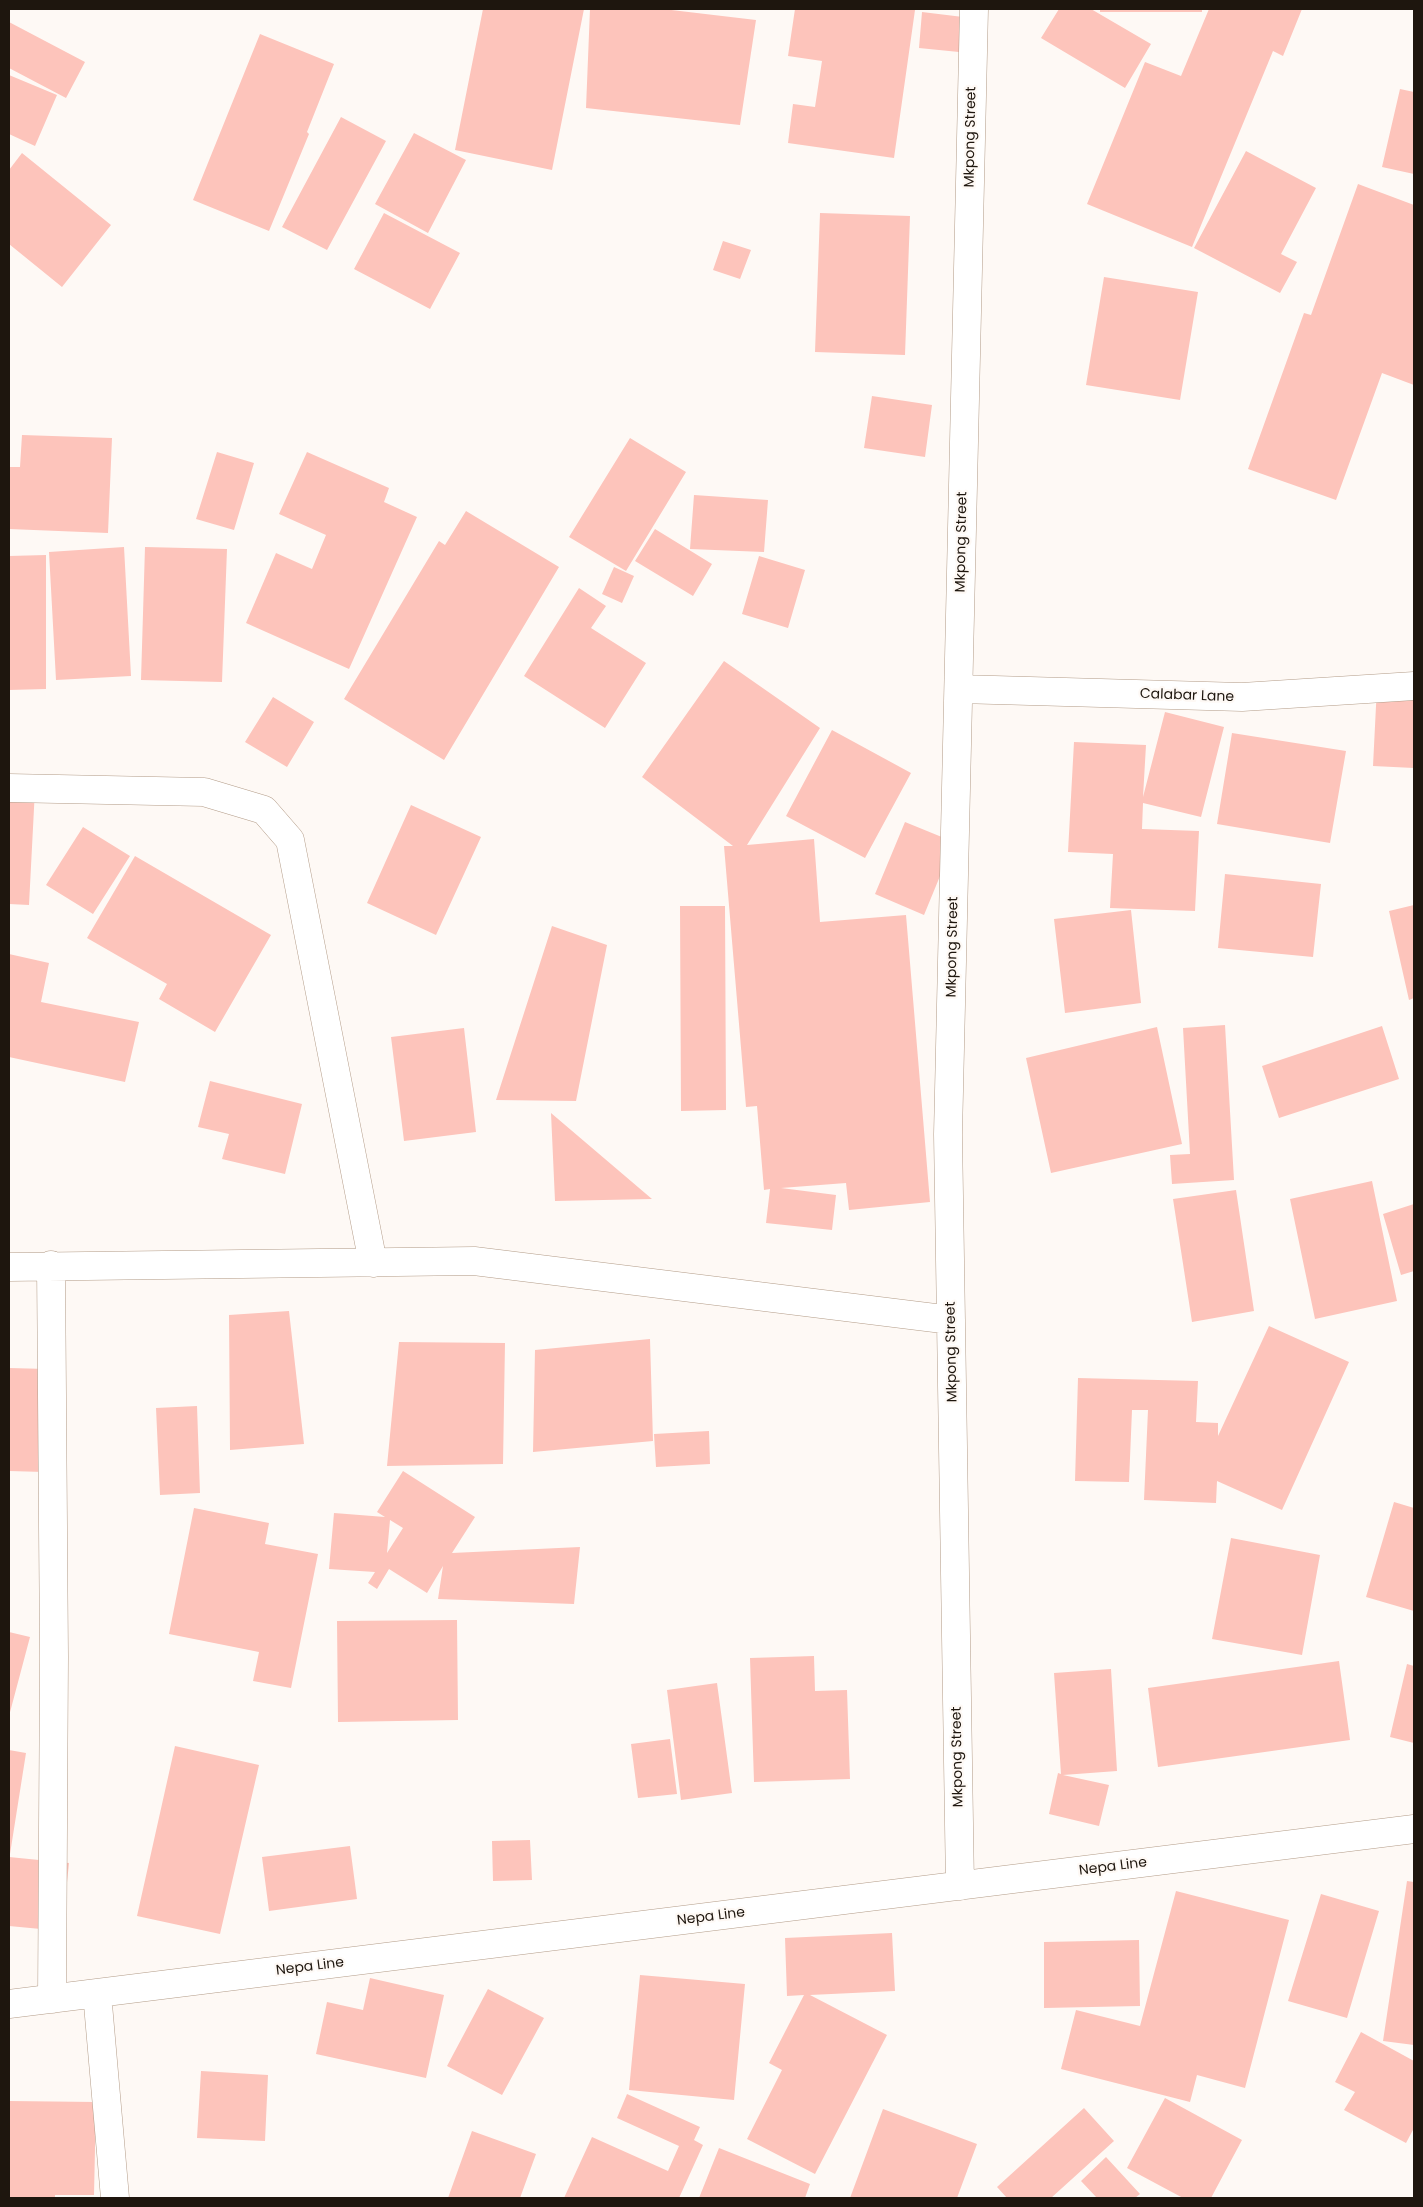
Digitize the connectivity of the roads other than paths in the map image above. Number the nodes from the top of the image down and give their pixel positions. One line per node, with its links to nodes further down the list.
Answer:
1 (974, 9): 3 (street, Mkpong Street)
2 (1414, 686): 3 (street, Calabar Lane)
3 (959, 689): 8 (street, Mkpong Street)
4 (9, 788): 5 (street)
5 (373, 1263): 6 (street); 8 (street)
6 (51, 1265): 7 (street); 12 (street)
7 (9, 1267)
8 (951, 1320): 10 (street, Mkpong Street)
9 (1414, 1829): 10 (street, Nepa Line)
10 (960, 1886): 11 (street, Nepa Line)
11 (96, 1993): 12 (street, Nepa Line); 14 (street)
12 (52, 1999): 13 (street, Nepa Line)
13 (9, 2004)
14 (115, 2198)

